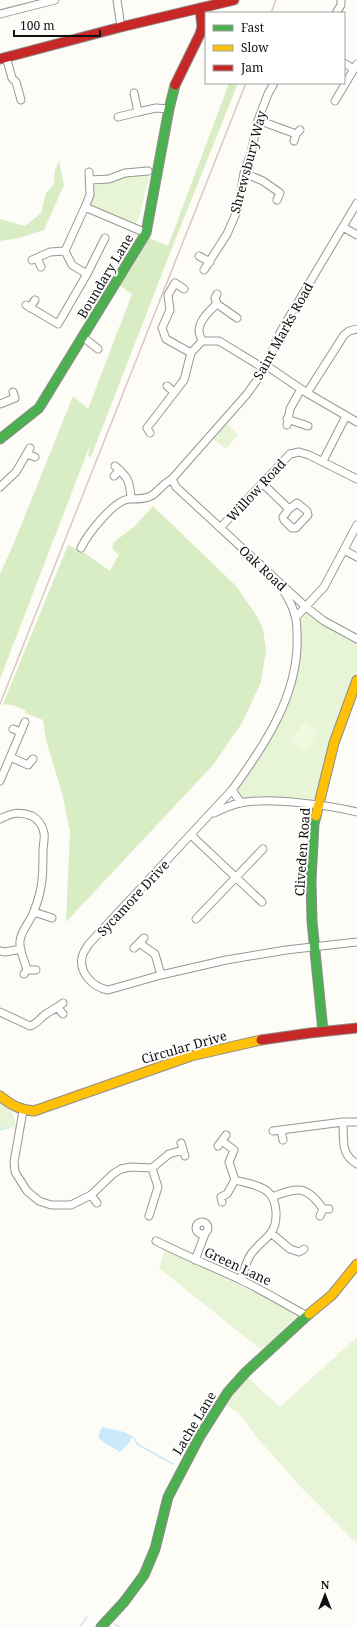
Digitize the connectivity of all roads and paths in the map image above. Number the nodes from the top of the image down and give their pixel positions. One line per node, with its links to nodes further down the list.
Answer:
1 (55, 0): 7 (street)
2 (117, 0): 8 (street)
3 (234, 0): 5 (street)
4 (341, 0): 6 (street)
5 (199, 4): 8 (street); 18 (street, Boundary Lane)
6 (336, 12)
7 (0, 14)
8 (121, 27): 9 (street)
9 (3, 58): 16 (street)
10 (345, 63): 11 (street)
11 (355, 66): 13 (street)
12 (273, 84): 21 (street, Shrewsbury Way)
13 (345, 84)
14 (345, 84): 17 (street)
15 (134, 93): 19 (street)
16 (21, 100)
17 (335, 101)
18 (169, 109): 19 (street); 29 (street, Boundary Lane)
19 (138, 112): 20 (street)
20 (118, 117)
21 (258, 120): 22 (street); 24 (street, Shrewsbury Way)
22 (294, 142)
23 (144, 169): 27 (street)
24 (244, 173): 25 (street); 34 (street, Shrewsbury Way)
25 (281, 194)
26 (357, 203): 28 (street, Saint Marks Road)
27 (85, 208): 29 (street); 32 (street)
28 (343, 227): 30 (street); 48 (street, Saint Marks Road)
29 (146, 233): 44 (street, Boundary Lane)
30 (357, 235)
31 (105, 238): 37 (street)
32 (65, 251): 35 (street); 37 (street)
33 (199, 256): 34 (street)
34 (210, 262): 36 (street, Shrewsbury Way)
35 (41, 267)
36 (204, 270)
37 (87, 274): 40 (street)
38 (184, 289): 47 (street)
39 (217, 294): 41 (street)
40 (35, 300)
41 (217, 304): 42 (street); 45 (street)
42 (237, 318)
43 (357, 328): 50 (street)
44 (83, 337): 46 (street); 58 (street, Boundary Lane)
45 (202, 341): 47 (street); 48 (street)
46 (97, 344)
47 (191, 353): 52 (street)
48 (266, 368): 50 (street); 62 (street, Saint Marks Road)
49 (167, 386): 52 (street)
50 (304, 391): 54 (street); 57 (street)
51 (13, 392): 53 (street)
52 (174, 392): 56 (street)
53 (0, 403)
54 (346, 416): 55 (street); 60 (street)
55 (356, 420)
56 (140, 425)
57 (308, 426)
58 (0, 439)
59 (35, 457): 65 (street)
60 (323, 461): 63 (street, Willow Road); 64 (street, Willow Road)
61 (114, 476): 66 (street)
62 (172, 479): 66 (street, Saint Marks Road); 69 (street, Oak Road)
63 (357, 479)
64 (262, 484): 67 (street); 69 (street, Willow Road)
65 (0, 487)
66 (131, 499): 70 (street, Saint Marks Road)
67 (289, 509)
68 (357, 525): 71 (street)
69 (220, 528): 73 (street, Oak Road)
70 (81, 548)
71 (344, 550): 72 (street); 74 (street)
72 (357, 557)
73 (280, 583): 74 (street, Oak Road); 75 (street, Sycamore Drive)
74 (306, 607): 75 (street); 76 (street, Oak Road)
75 (296, 617): 84 (street, Sycamore Drive)
76 (357, 639)
77 (357, 680): 86 (street, Cliveden Road)
78 (25, 722): 80 (street)
79 (13, 729): 80 (street)
80 (21, 732): 81 (street)
81 (10, 758): 82 (street); 83 (street)
82 (30, 765)
83 (0, 781)
84 (232, 790): 85 (street); 88 (street, Sycamore Drive)
85 (241, 803): 86 (street); 88 (street)
86 (318, 805): 87 (street); 99 (street, Cliveden Road)
87 (357, 812)
88 (210, 815): 90 (street, Sycamore Drive)
89 (0, 819): 94 (street)
90 (191, 835): 92 (street); 103 (street, Sycamore Drive)
91 (263, 849): 92 (street)
92 (235, 877): 93 (street); 96 (street)
93 (262, 902)
94 (34, 912): 95 (street); 100 (street)
95 (52, 918)
96 (196, 920)
97 (357, 942): 99 (street, Sycamore Drive)
98 (139, 943): 103 (street)
99 (314, 947): 103 (street, Sycamore Drive); 107 (street, Cliveden Road)
100 (21, 949): 101 (street); 102 (street)
101 (0, 951)
102 (36, 970)
103 (161, 975)
104 (0, 1012): 105 (street)
105 (63, 1014)
106 (357, 1028): 107 (street, Circular Drive)
107 (323, 1031): 109 (street, Circular Drive)
108 (0, 1096): 109 (street)
109 (23, 1111): 120 (street)
110 (343, 1122): 111 (street); 112 (street); 117 (street)
111 (357, 1122)
112 (281, 1130): 113 (street); 114 (street)
113 (273, 1131)
114 (282, 1140)
115 (222, 1141): 119 (street)
116 (183, 1150): 118 (street)
117 (357, 1164)
118 (152, 1168): 120 (street); 125 (street)
119 (235, 1180): 121 (street); 122 (street)
120 (91, 1195): 123 (street)
121 (220, 1197)
122 (272, 1197): 124 (street); 126 (street)
123 (97, 1203)
124 (324, 1211)
125 (153, 1212)
126 (271, 1233): 129 (street); 132 (street)
127 (205, 1234): 130 (street)
128 (156, 1241): 130 (street, Green Lane)
129 (301, 1252)
130 (195, 1260): 132 (street, Green Lane)
131 (357, 1264): 133 (street, Lache Lane)
132 (240, 1280): 133 (street, Green Lane)
133 (306, 1316): 134 (street, Lache Lane)
134 (101, 1627)

